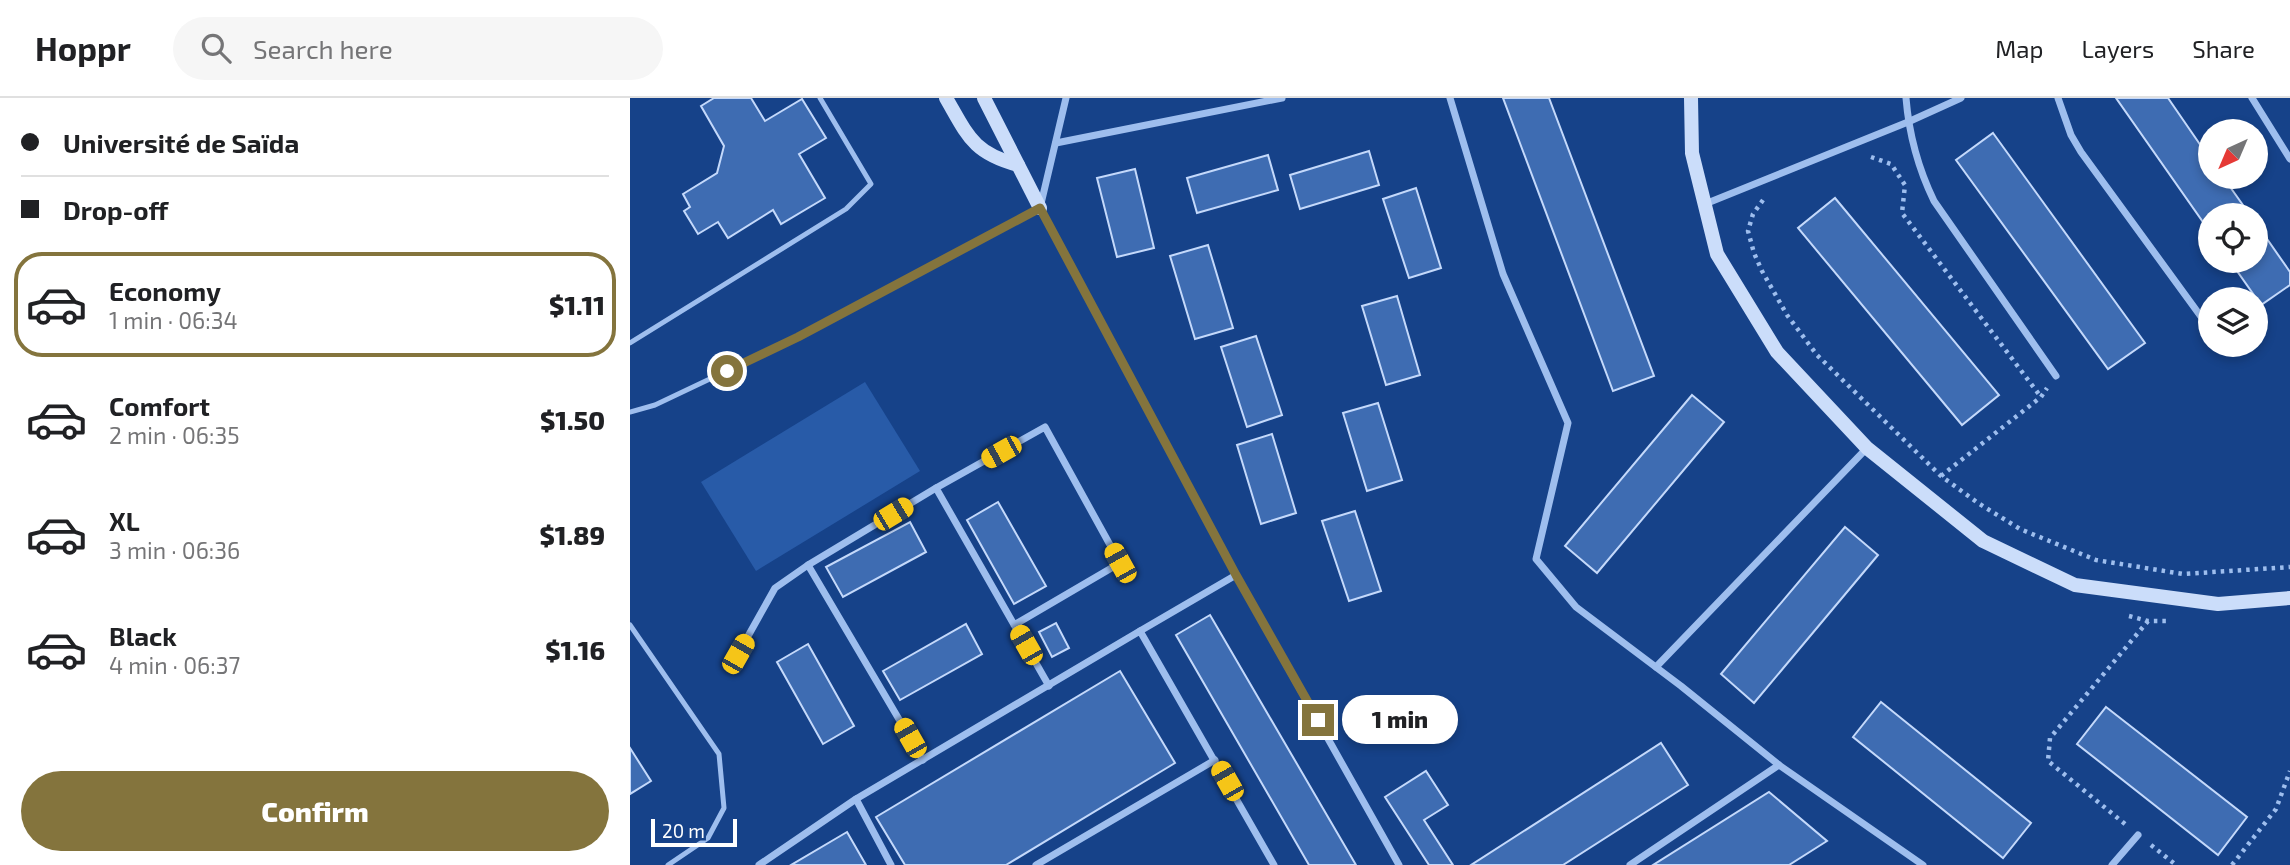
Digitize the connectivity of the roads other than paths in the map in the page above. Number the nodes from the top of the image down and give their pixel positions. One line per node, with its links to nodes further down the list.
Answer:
1 (820, 98): 19 (lane)
2 (946, 98): 15 (main road)
3 (984, 98): 15 (main road)
4 (1066, 98): 13 (street)
5 (1282, 98): 13 (street)
6 (1450, 98): 31 (street)
7 (1691, 98): 16 (main road)
8 (1906, 98): 12 (street)
9 (1961, 98): 12 (street)
10 (2058, 98): 18 (street)
11 (2252, 98): 14 (street)
12 (1908, 122): 16 (street); 20 (street)
13 (1056, 143): 17 (street)
14 (2290, 159)
15 (1018, 165): 17 (main road)
16 (1705, 204): 22 (main road)
17 (1040, 208): 21 (lane); 25 (street)
18 (2198, 313)
19 (630, 343)
20 (2056, 376)
21 (630, 412)
22 (1867, 448): 26 (main road); 31 (street)
23 (936, 488): 24 (street); 28 (street); 28 (street)
24 (808, 565): 30 (street); 33 (street)
25 (1236, 575): 29 (street); 43 (street)
26 (2290, 598)
27 (630, 625): 38 (lane)
28 (1014, 625): 32 (street)
29 (1140, 631): 32 (street); 34 (street)
30 (738, 654)
31 (1656, 667): 35 (street)
32 (1049, 686): 33 (street)
33 (923, 760): 36 (street)
34 (1215, 760): 41 (street); 42 (street)
35 (1779, 765): 44 (street); 45 (street)
36 (856, 799): 39 (street); 40 (street)
37 (2138, 835): 46 (street)
38 (668, 865)
39 (759, 865)
40 (891, 865)
41 (1037, 865)
42 (1274, 865)
43 (1399, 865)
44 (1630, 865)
45 (1923, 865)
46 (2112, 865)

